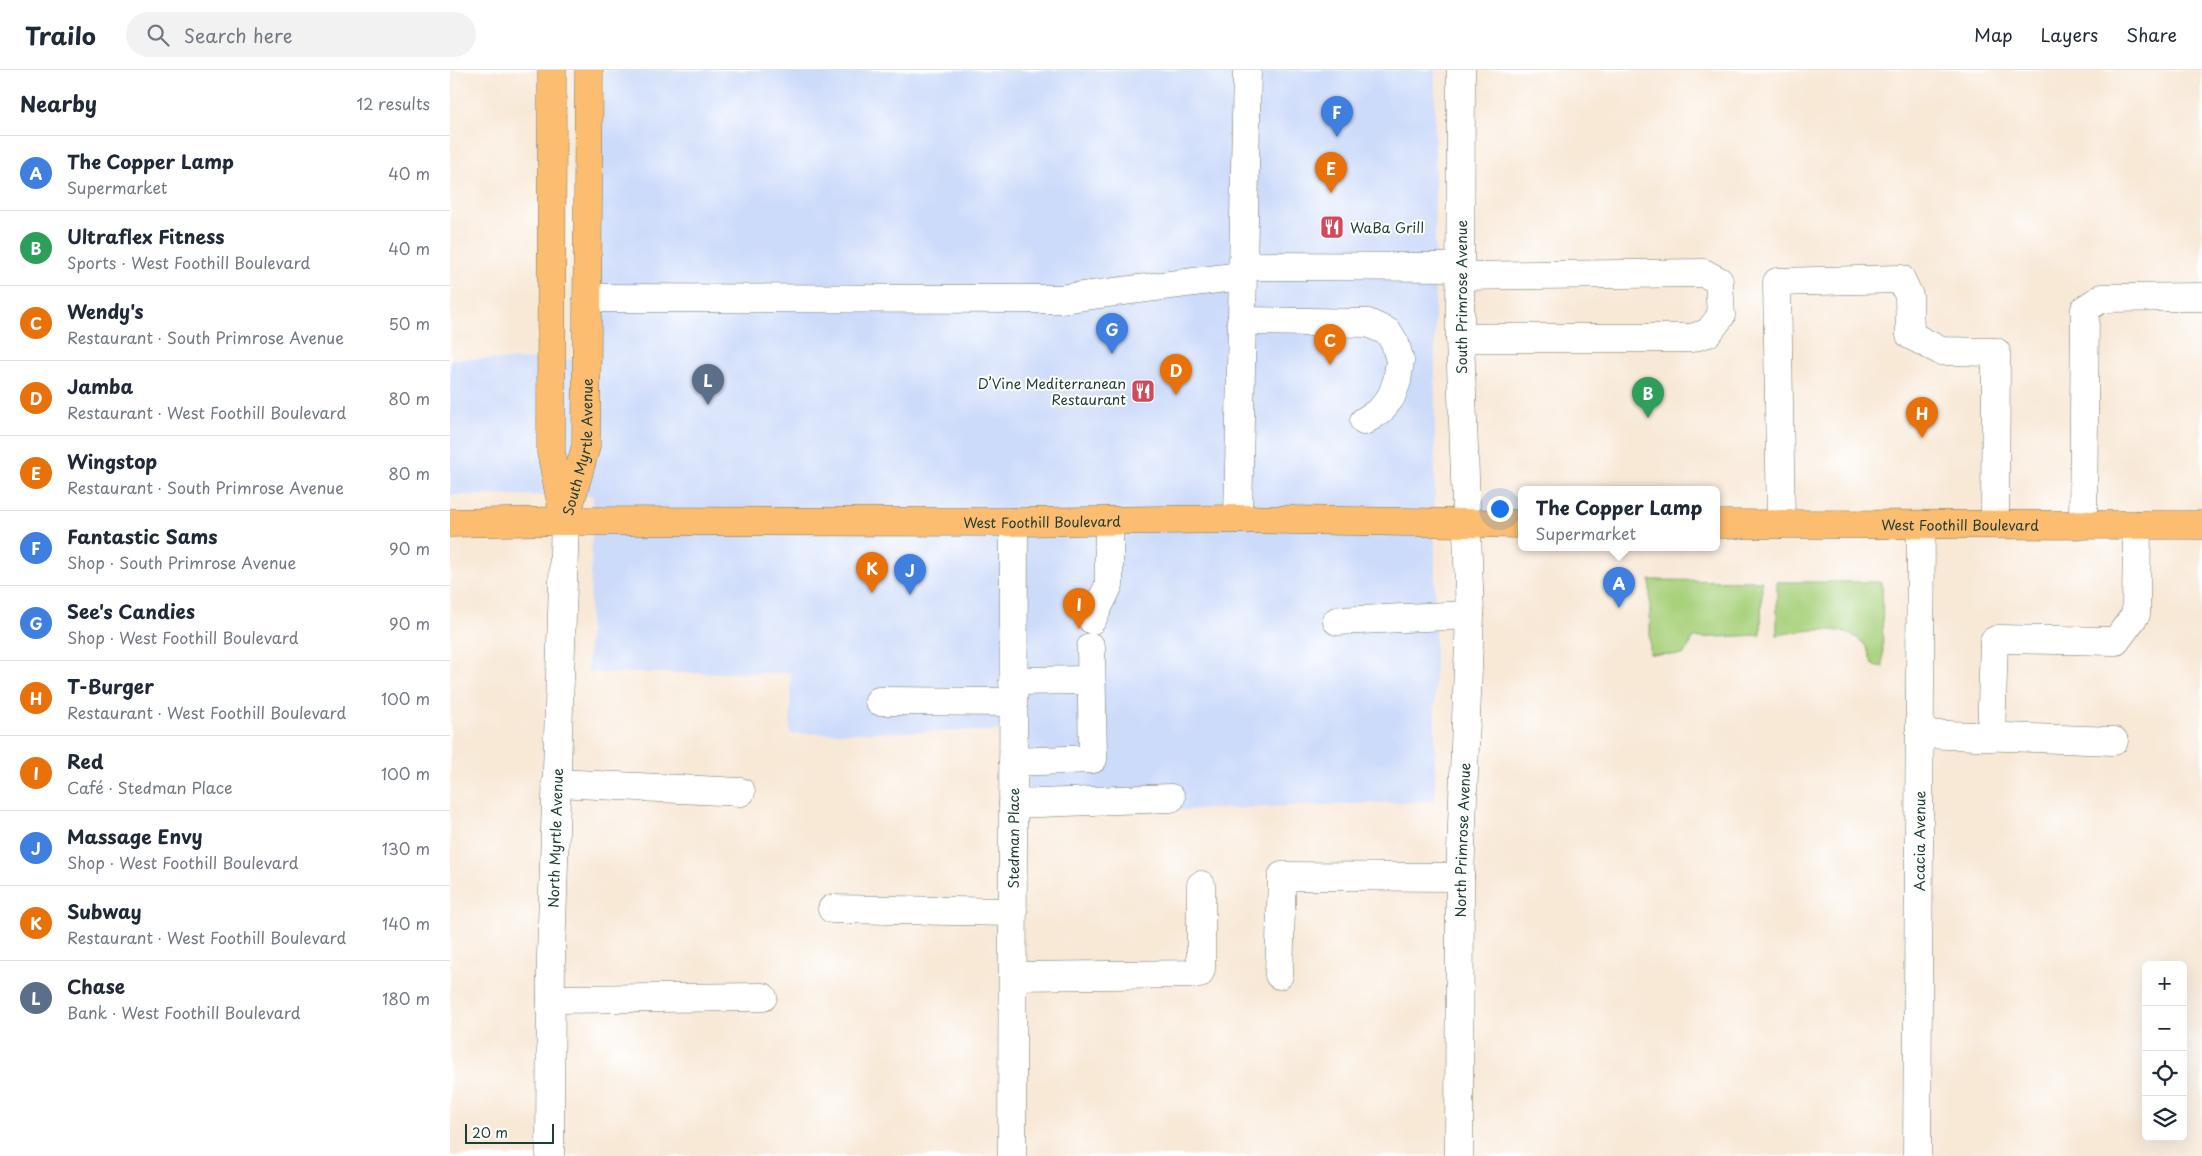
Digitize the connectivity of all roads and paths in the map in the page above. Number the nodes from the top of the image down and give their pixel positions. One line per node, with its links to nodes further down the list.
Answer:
1 (552, 70): 13 (main road, South Myrtle Avenue)
2 (589, 70): 8 (main road, South Myrtle Avenue)
3 (1247, 70): 5 (street)
4 (1461, 70): 6 (street, South Primrose Avenue)
5 (1241, 271): 6 (street); 8 (street); 9 (street)
6 (1460, 272): 10 (street, South Primrose Avenue); 10 (street)
7 (2202, 297): 23 (street)
8 (587, 298): 13 (main road, South Myrtle Avenue)
9 (1241, 321): 11 (street); 12 (street)
10 (1460, 338): 17 (street, South Primrose Avenue)
11 (1364, 421)
12 (1238, 519): 14 (main road, West Foothill Boulevard); 17 (main road, West Foothill Boulevard)
13 (565, 521): 15 (main road, West Foothill Boulevard); 16 (main road, West Foothill Boulevard); 37 (street, North Myrtle Avenue)
14 (1109, 521): 15 (main road, West Foothill Boulevard); 27 (street)
15 (1014, 522): 31 (street, Stedman Place)
16 (450, 523)
17 (1466, 523): 18 (main road, West Foothill Boulevard); 26 (street, North Primrose Avenue)
18 (1518, 524)
19 (1720, 524): 20 (main road, West Foothill Boulevard)
20 (1781, 524): 21 (street); 22 (main road, West Foothill Boulevard)
21 (1995, 524): 22 (main road, West Foothill Boulevard); 23 (main road, West Foothill Boulevard)
22 (1922, 525): 33 (street, Acacia Avenue)
23 (2083, 525): 24 (main road, West Foothill Boulevard)
24 (2137, 525): 25 (main road, West Foothill Boulevard); 34 (street)
25 (2202, 525)
26 (1470, 615): 28 (street); 41 (street, North Primrose Avenue)
27 (1092, 620)
28 (1337, 621)
29 (1091, 647): 30 (street)
30 (1092, 680): 31 (street); 36 (street)
31 (1013, 691): 32 (street); 36 (street, Stedman Place)
32 (879, 702)
33 (1920, 734): 34 (street); 52 (street, Acacia Avenue)
34 (1991, 737): 35 (street)
35 (2114, 741)
36 (1013, 762): 40 (street, Stedman Place)
37 (556, 784): 38 (street); 48 (street, North Myrtle Avenue)
38 (741, 792)
39 (1171, 798): 40 (street)
40 (1013, 804): 44 (street, Stedman Place)
41 (1460, 877): 45 (street); 51 (street, North Primrose Avenue)
42 (1201, 885): 46 (street)
43 (832, 909): 44 (street)
44 (1012, 912): 46 (street, Stedman Place)
45 (1278, 975)
46 (1013, 976): 50 (street, Stedman Place)
47 (763, 998): 48 (street)
48 (551, 999): 49 (street, North Myrtle Avenue)
49 (550, 1156)
50 (1012, 1156)
51 (1459, 1156)
52 (1917, 1156)

